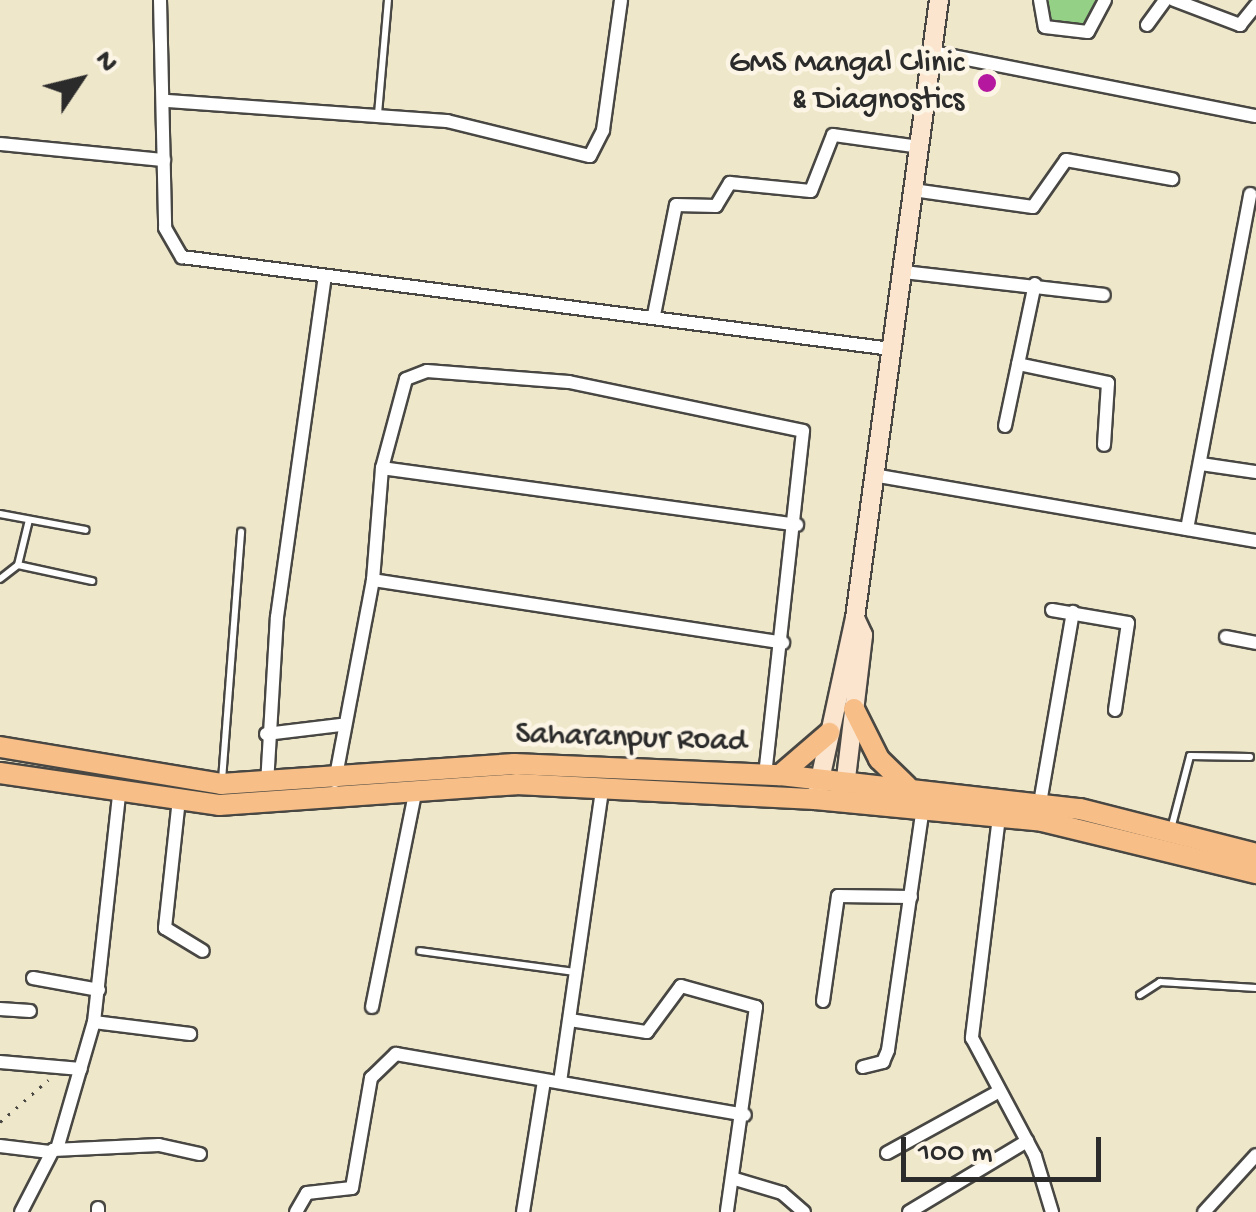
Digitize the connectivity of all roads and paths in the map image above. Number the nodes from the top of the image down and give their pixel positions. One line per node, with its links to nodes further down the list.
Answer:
1 (160, 0): 12 (street)
2 (388, 0): 13 (lane)
3 (621, 0): 13 (street)
4 (940, 0): 11 (street)
5 (1040, 0): 6 (street)
6 (1106, 0)
7 (1164, 0): 10 (street)
8 (1174, 0): 9 (street)
9 (1256, 5)
10 (1147, 25)
11 (932, 52): 14 (street); 16 (street)
12 (167, 101): 13 (street); 17 (street)
13 (378, 114)
14 (1256, 116)
15 (0, 144): 17 (street)
16 (920, 147): 19 (street); 25 (street)
17 (164, 160): 22 (street)
18 (1172, 178): 19 (street)
19 (913, 190): 21 (street)
20 (1250, 194): 30 (street)
21 (904, 272): 23 (street); 26 (street)
22 (325, 278): 25 (street); 55 (street)
23 (1035, 284): 24 (street); 27 (street)
24 (1104, 295)
25 (654, 315): 26 (street)
26 (891, 349): 33 (street)
27 (1018, 364): 28 (street); 29 (street)
28 (1005, 426)
29 (1104, 444)
30 (1200, 464): 32 (street); 37 (street)
31 (382, 468): 36 (street); 36 (street); 43 (street)
32 (1256, 472)
33 (873, 475): 37 (street); 47 (street)
34 (0, 514): 35 (lane)
35 (29, 520): 38 (lane); 41 (lane)
36 (797, 525): 49 (street)
37 (1187, 529): 40 (street)
38 (86, 530)
39 (241, 532): 63 (lane)
40 (1256, 541)
41 (18, 565): 42 (lane); 44 (lane)
42 (0, 579)
43 (373, 580): 49 (street); 53 (street)
44 (92, 581)
45 (1052, 610): 46 (street)
46 (1074, 612): 52 (street); 72 (street)
47 (855, 618): 51 (street); 54 (street)
48 (1226, 637): 50 (street)
49 (783, 642): 60 (street)
50 (1256, 643)
51 (854, 709): 62 (street); 65 (main road)
52 (1116, 710)
53 (340, 725): 55 (street); 61 (street)
54 (829, 732): 60 (main road); 68 (street)
55 (266, 734): 64 (street)
56 (0, 746): 63 (main road, Saharanpur Road)
57 (1250, 756): 75 (lane)
58 (0, 773): 66 (main road, Saharanpur Road)
59 (515, 774): 60 (main road, Saharanpur Road); 61 (main road, Saharanpur Road); 67 (main road, Saharanpur Road); 69 (main road, Saharanpur Road)
60 (772, 774): 68 (main road, Saharanpur Road)
61 (335, 781): 64 (main road, Saharanpur Road)
62 (846, 781): 65 (main road, Saharanpur Road); 68 (main road, Saharanpur Road); 71 (street)
63 (221, 784): 64 (main road, Saharanpur Road)
64 (267, 784)
65 (906, 786): 72 (main road, Saharanpur Road)
66 (120, 788): 70 (main road, Saharanpur Road); 84 (street)
67 (602, 789): 68 (main road, Saharanpur Road); 81 (street)
68 (818, 789): 71 (main road, Saharanpur Road)
69 (415, 793): 70 (main road, Saharanpur Road); 87 (street)
70 (179, 799): 79 (street)
71 (842, 802): 73 (main road, Saharanpur Road)
72 (1040, 802): 75 (main road, Saharanpur Road)
73 (922, 813): 74 (main road, Saharanpur Road); 78 (street)
74 (999, 817): 77 (main road, Saharanpur Road); 99 (street)
75 (1171, 830): 76 (main road, Saharanpur Road)
76 (1256, 854)
77 (1256, 874)
78 (910, 897): 86 (street); 94 (street)
79 (204, 951)
80 (420, 951): 81 (lane)
81 (577, 972): 90 (street)
82 (33, 978): 84 (street)
83 (1256, 988): 85 (lane)
84 (99, 990): 91 (street)
85 (1140, 995)
86 (823, 1001)
87 (372, 1006)
88 (0, 1008): 89 (street)
89 (30, 1010)
90 (570, 1020): 98 (street); 100 (street)
91 (94, 1022): 92 (street); 96 (street)
92 (190, 1034)
93 (0, 1062): 95 (street)
94 (863, 1067)
95 (61, 1070): 96 (street); 101 (path)
96 (81, 1070): 104 (street)
97 (544, 1082): 98 (street); 111 (street); 112 (street)
98 (560, 1082): 100 (street)
99 (998, 1092): 102 (street); 105 (street)
100 (745, 1115): 108 (street)
101 (0, 1122)
102 (1026, 1141): 109 (street); 115 (street)
103 (0, 1146): 104 (street)
104 (54, 1151): 106 (street); 110 (street)
105 (886, 1152)
106 (200, 1154)
107 (1256, 1155): 116 (street)
108 (735, 1179): 113 (street); 114 (street)
109 (1051, 1211)
110 (21, 1212)
111 (296, 1212)
112 (523, 1212)
113 (727, 1212)
114 (804, 1212)
115 (909, 1212)
116 (1204, 1212)

